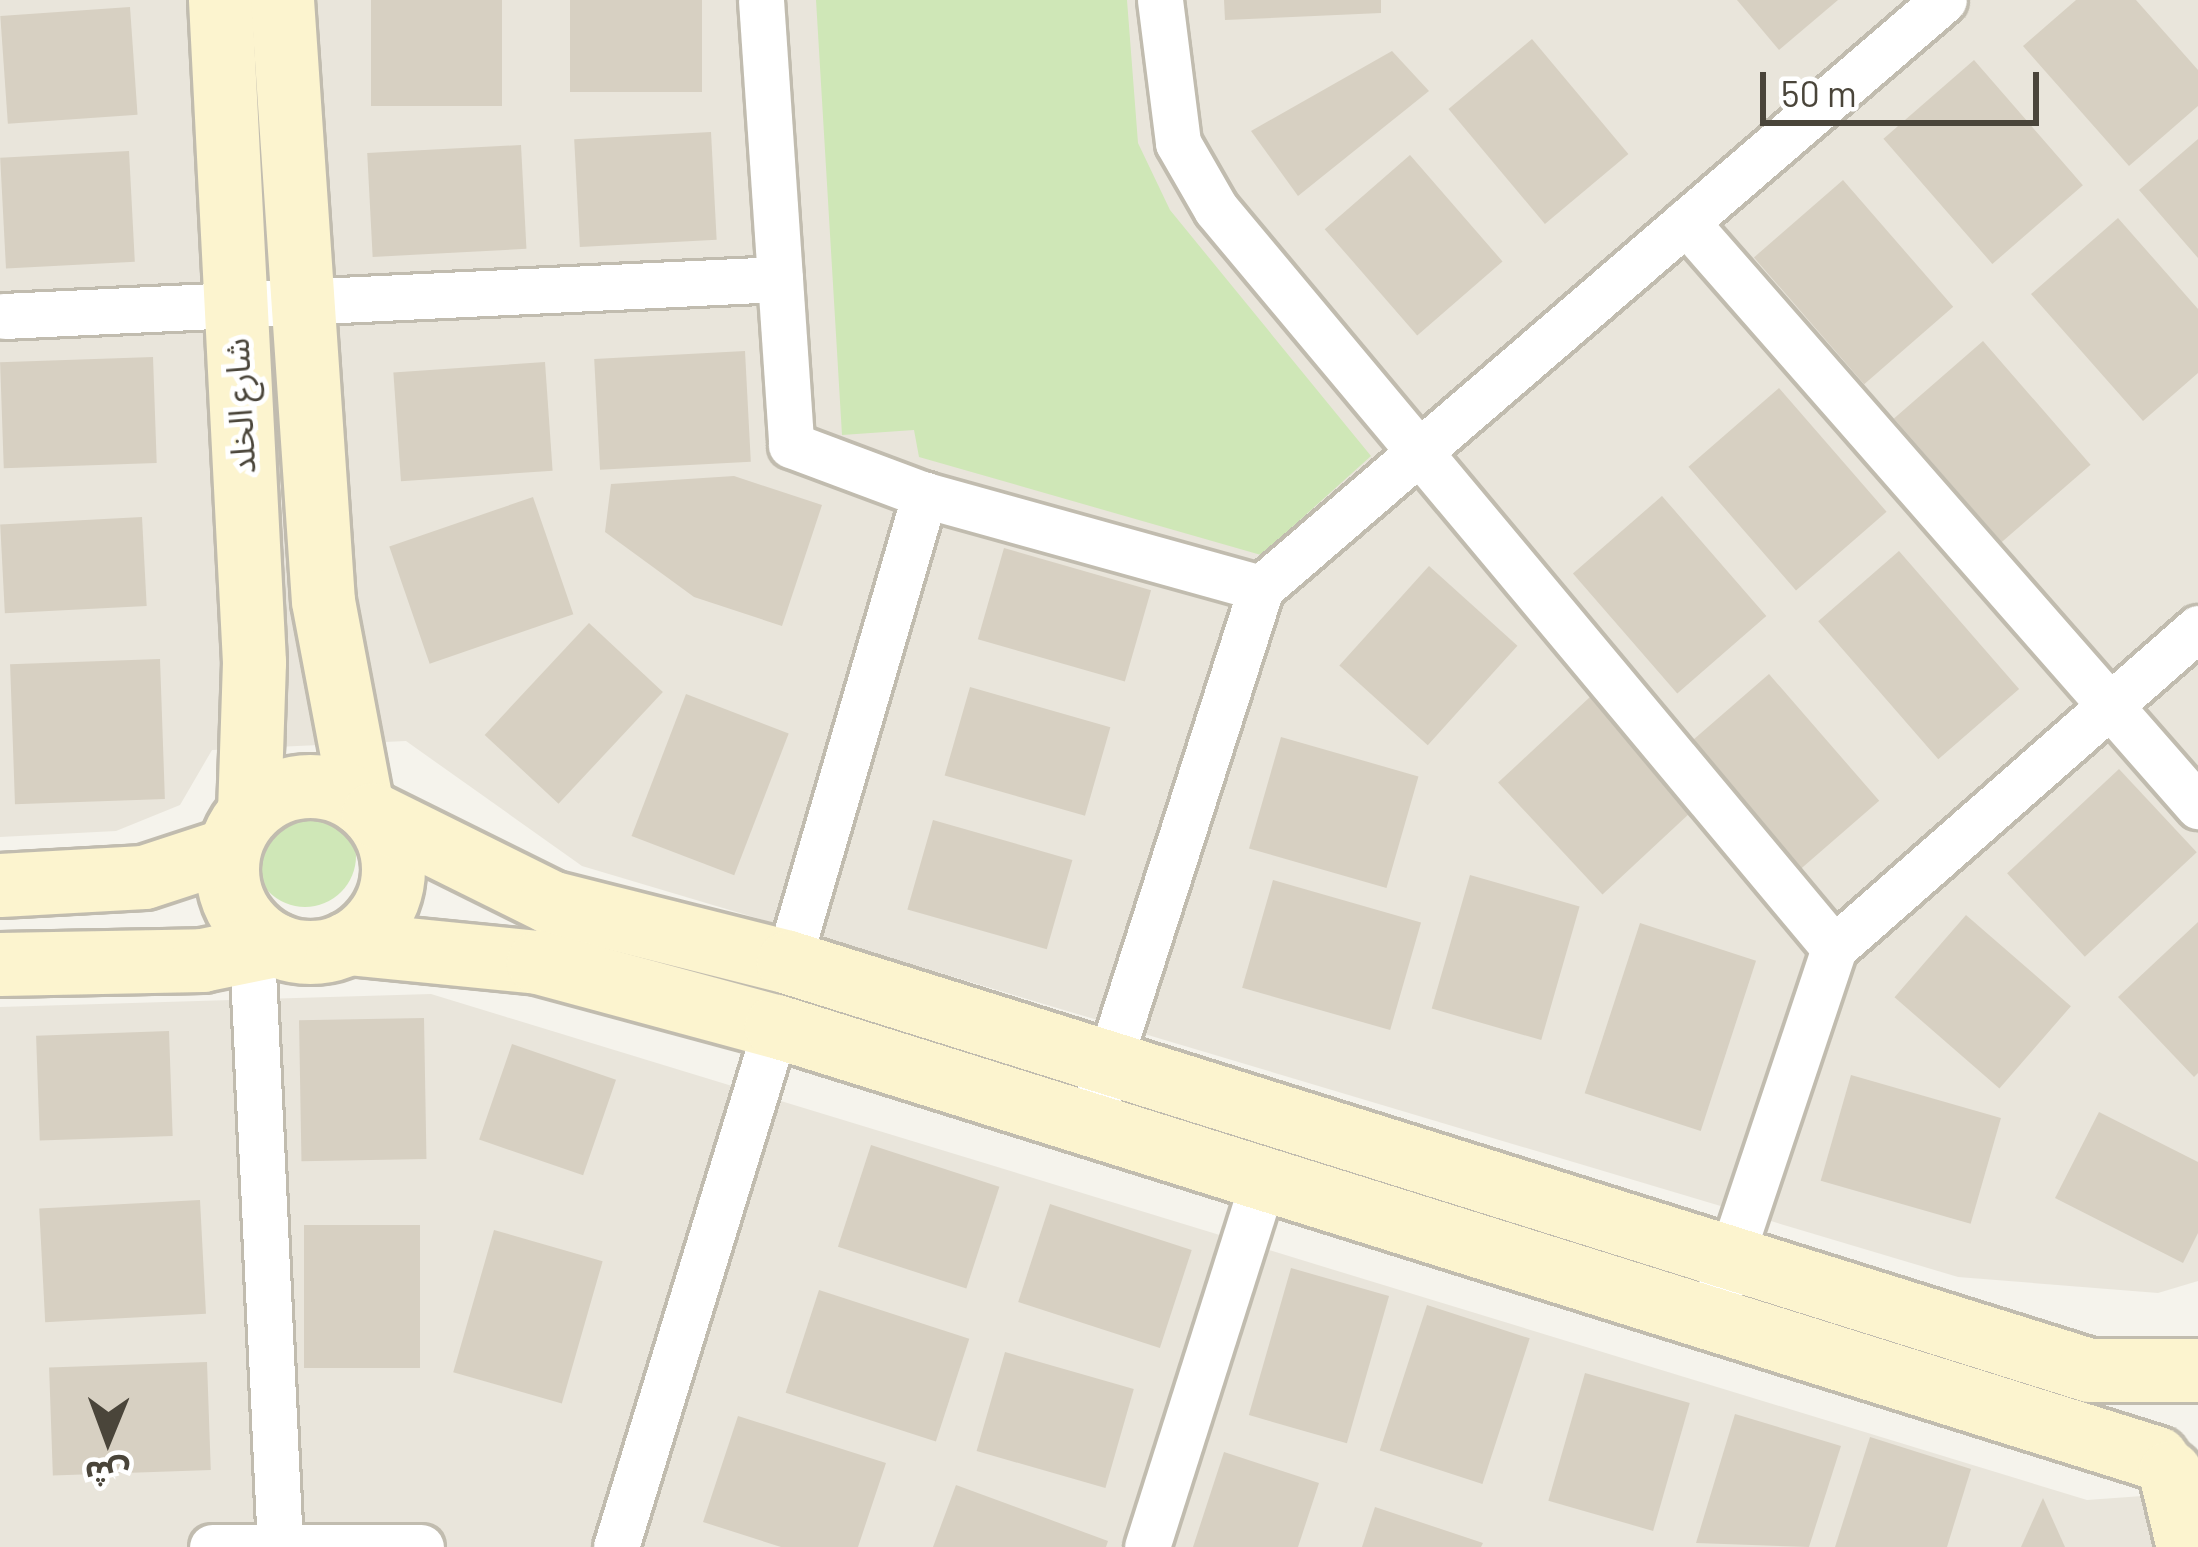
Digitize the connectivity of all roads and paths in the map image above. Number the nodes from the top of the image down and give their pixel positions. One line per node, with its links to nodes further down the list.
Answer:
1 (220, 0): 9 (street, شارع الخلد)
2 (282, 0): 8 (street)
3 (760, 0): 7 (street)
4 (1160, 0): 11 (street)
5 (1944, 0): 6 (street)
6 (1686, 222): 11 (street); 15 (street)
7 (780, 279): 8 (street); 12 (street)
8 (299, 301): 9 (street); 17 (street)
9 (235, 305): 10 (street); 18 (street, شارع الخلد)
10 (4, 316)
11 (1424, 447): 13 (street); 22 (street)
12 (925, 494): 13 (street); 23 (street)
13 (1261, 587): 26 (street)
14 (2198, 628): 15 (street)
15 (2110, 706): 16 (street); 22 (street)
16 (2198, 806)
17 (367, 808): 18 (street); 21 (street); 23 (street)
18 (239, 830): 19 (street); 20 (street)
19 (0, 885)
20 (259, 943): 21 (street); 24 (street); 33 (street)
21 (348, 943): 25 (street)
22 (1834, 949): 29 (street)
23 (788, 962): 26 (street)
24 (0, 964)
25 (776, 1026): 27 (street); 36 (street)
26 (1109, 1063): 27 (street); 29 (street)
27 (1089, 1123): 28 (street)
28 (1264, 1178): 30 (street); 37 (street)
29 (1731, 1257): 30 (street); 31 (street)
30 (1711, 1316): 32 (street)
31 (2198, 1371): 32 (street)
32 (2175, 1471): 38 (street)
33 (279, 1545): 34 (street); 35 (street)
34 (212, 1547)
35 (422, 1547)
36 (616, 1547)
37 (1147, 1547)
38 (2188, 1547)

